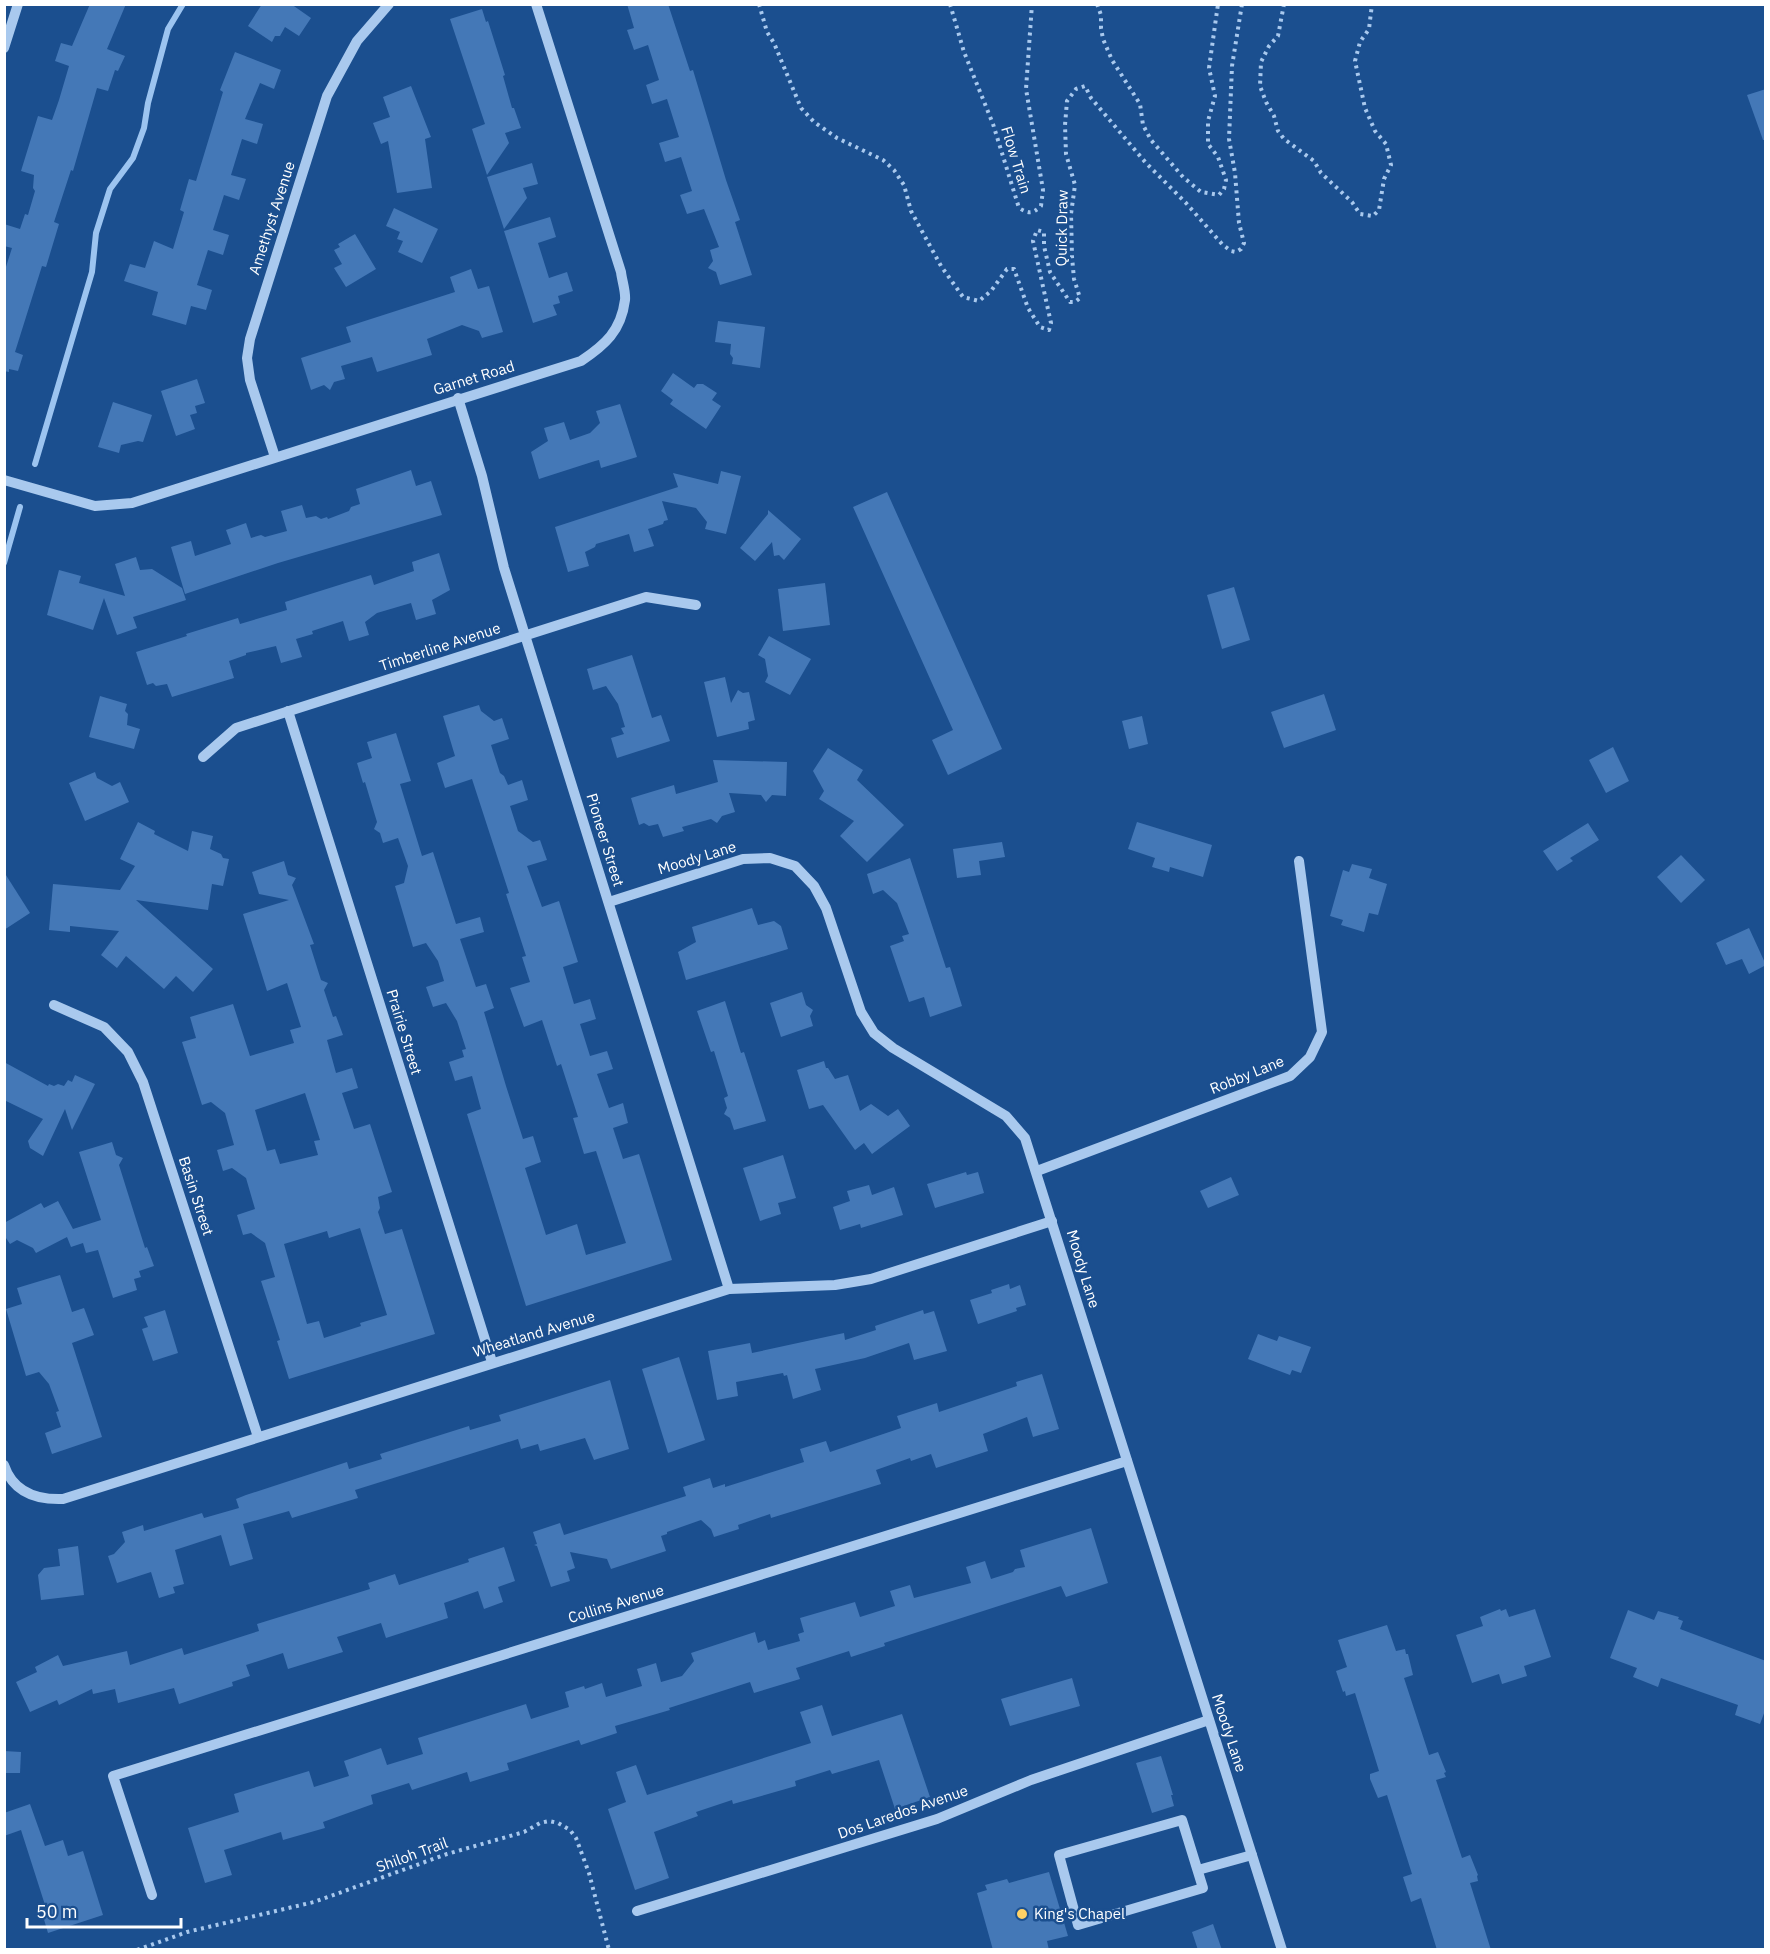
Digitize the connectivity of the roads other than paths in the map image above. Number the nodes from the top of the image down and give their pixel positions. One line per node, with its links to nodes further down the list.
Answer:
1 (18, 4): 4 (street)
2 (389, 4): 6 (street, Amethyst Avenue)
3 (536, 4): 5 (street, Garnet Road)
4 (4, 48)
5 (458, 398): 6 (street, Garnet Road); 9 (street, Pioneer Street)
6 (275, 457): 7 (street, Garnet Road)
7 (4, 480)
8 (696, 605): 9 (street, Timberline Avenue)
9 (526, 636): 10 (street, Timberline Avenue); 13 (street, Pioneer Street)
10 (288, 711): 11 (street, Timberline Avenue); 18 (street, Prairie Street)
11 (204, 757)
12 (1299, 861): 15 (street, Robby Lane)
13 (609, 902): 15 (street, Moody Lane); 17 (street, Pioneer Street)
14 (54, 1005): 19 (street, Basin Street)
15 (1037, 1172): 16 (street, Moody Lane)
16 (1052, 1221): 17 (street, Wheatland Avenue); 20 (street, Moody Lane)
17 (729, 1289): 18 (street, Wheatland Avenue)
18 (492, 1362): 19 (street, Wheatland Avenue)
19 (258, 1437): 21 (street, Wheatland Avenue)
20 (1127, 1461): 22 (street, Moody Lane); 25 (street, Collins Avenue)
21 (4, 1465)
22 (1209, 1720): 23 (street, Moody Lane); 26 (street, Dos Laredos Avenue)
23 (1252, 1855): 24 (street); 27 (street, Moody Lane)
24 (1197, 1870): 24 (street)
25 (152, 1895)
26 (637, 1911)
27 (1282, 1950)

